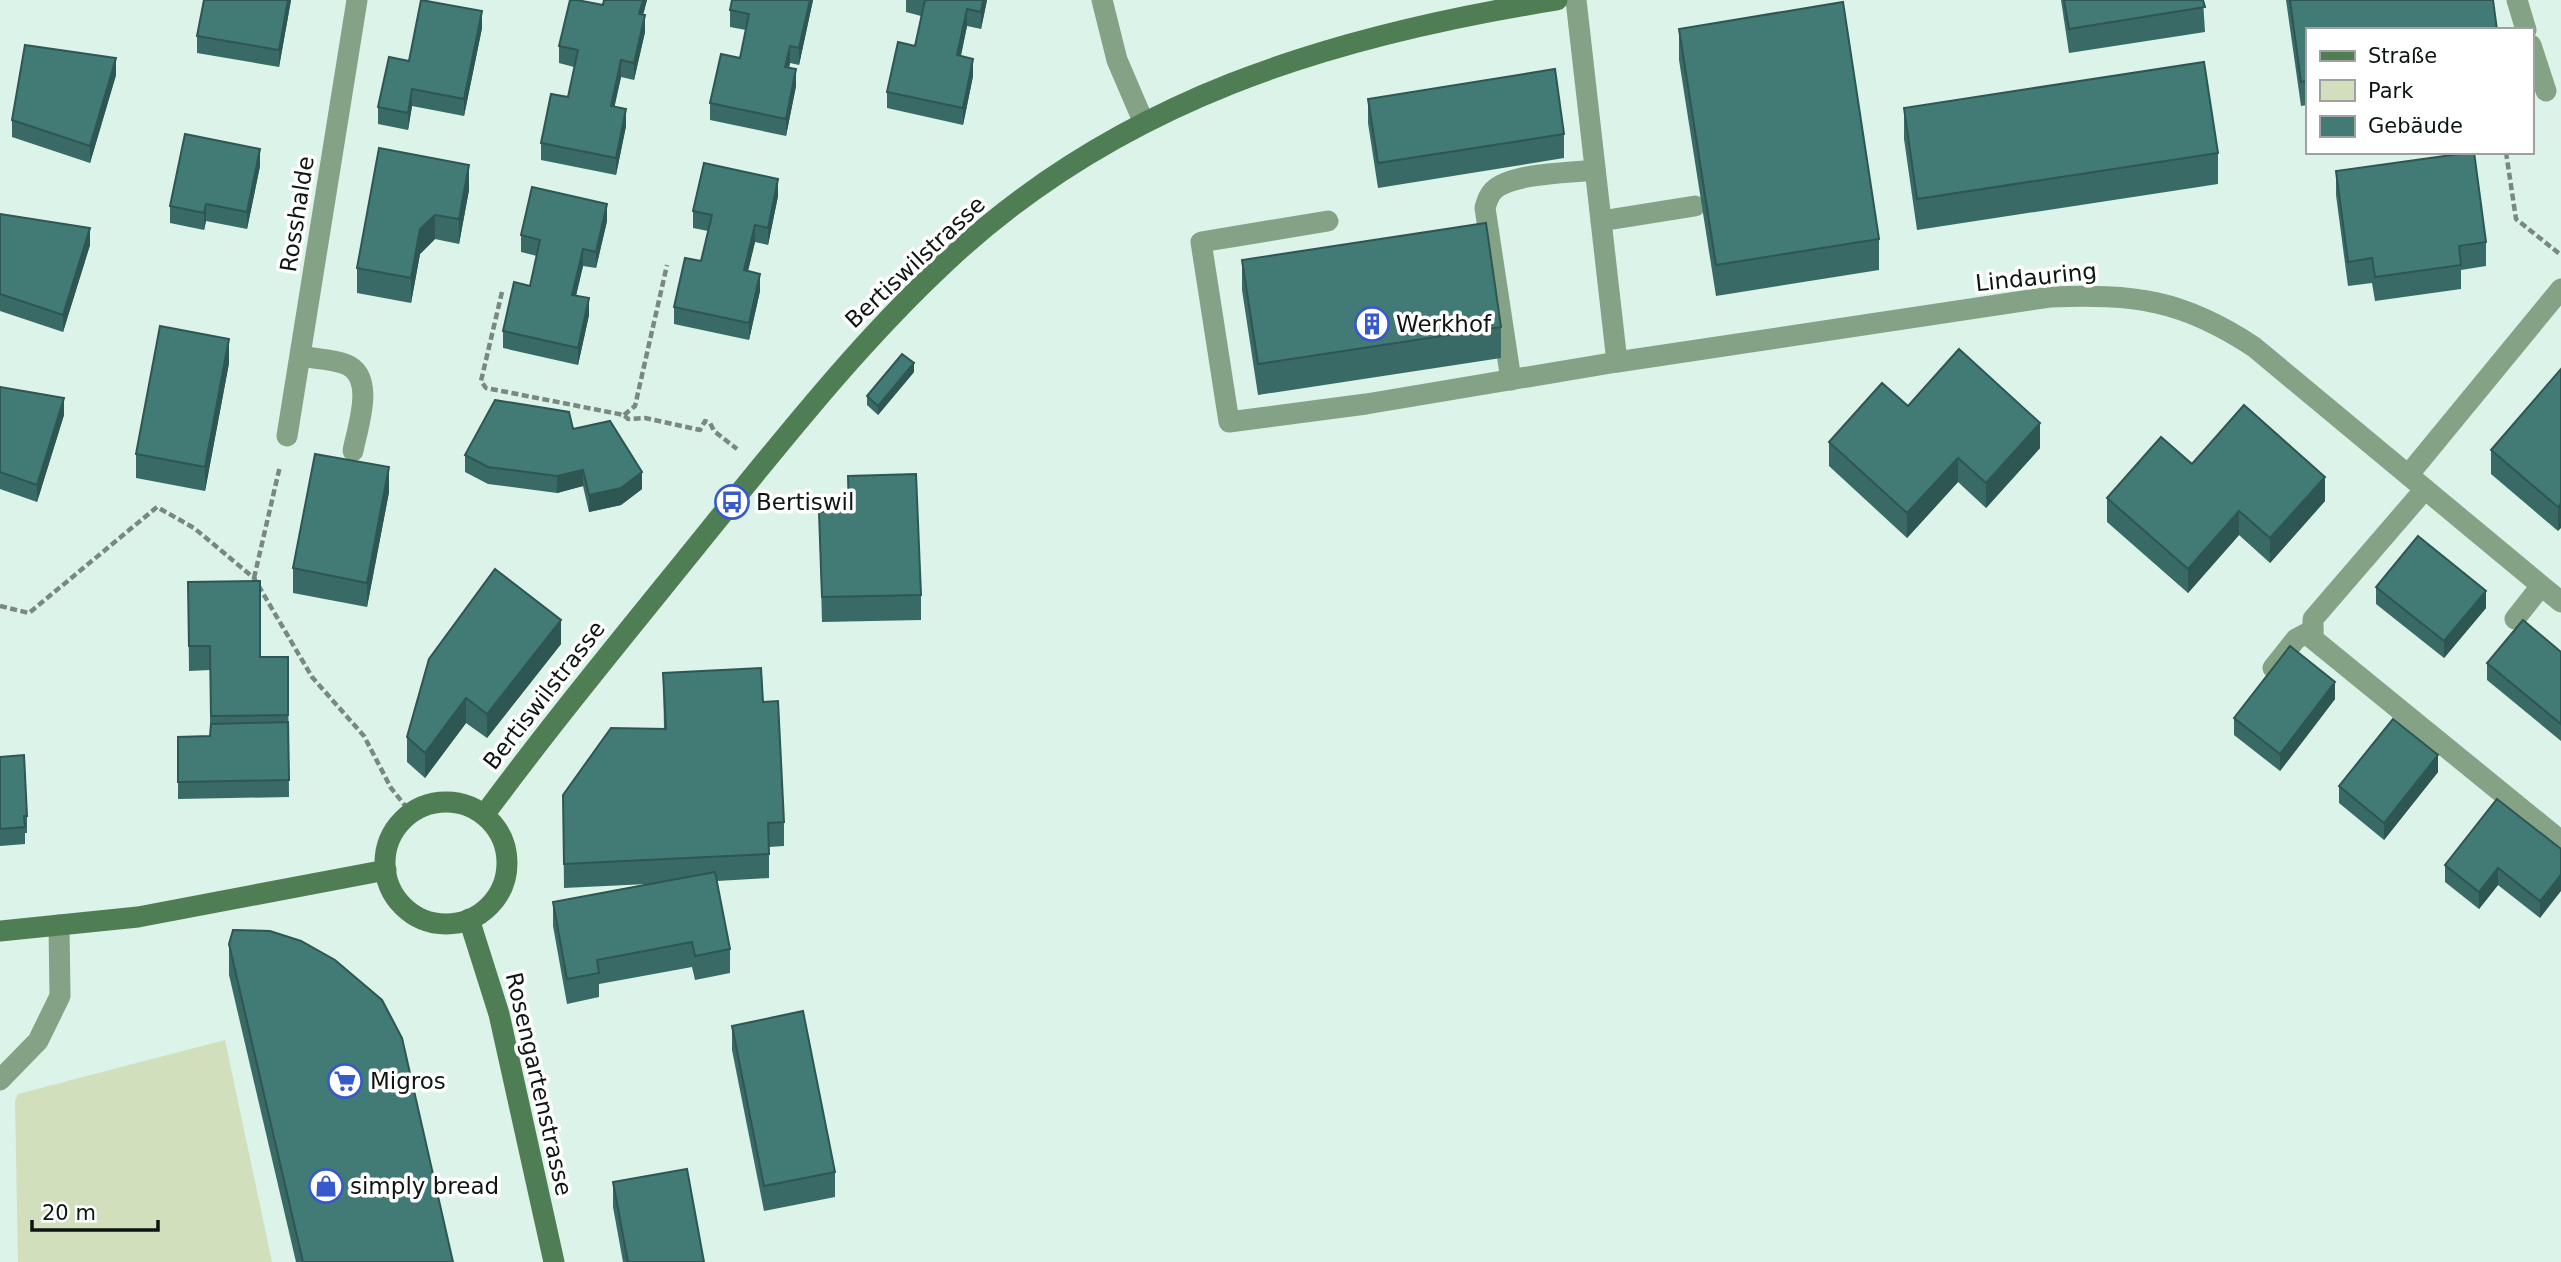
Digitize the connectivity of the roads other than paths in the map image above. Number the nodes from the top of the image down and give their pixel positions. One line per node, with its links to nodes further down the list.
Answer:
1 (357, 0): 15 (street, Rosshalde)
2 (1102, 0): 9 (street)
3 (1557, 0): 9 (main road, Bertiswilstrasse)
4 (1576, 0): 10 (street)
5 (2516, 0): 6 (street)
6 (2525, 28)
7 (2533, 51): 8 (street)
8 (2546, 91)
9 (1144, 122): 27 (main road, Bertiswilstrasse)
10 (1595, 170): 13 (street); 17 (street)
11 (1695, 206): 13 (street)
12 (1328, 221): 17 (street, Lindauring)
13 (1601, 221): 16 (street)
14 (2561, 289): 20 (street)
15 (300, 356): 18 (street, Rosshalde); 19 (street)
16 (1616, 362): 17 (street, Lindauring); 20 (street, Lindauring)
17 (1511, 380)
18 (287, 436)
19 (353, 452)
20 (2409, 474): 21 (street, Lindauring)
21 (2425, 489): 22 (street, Lindauring); 25 (street)
22 (2541, 586): 23 (street, Lindauring); 24 (street)
23 (2561, 602)
24 (2515, 619)
25 (2313, 630): 26 (street); 28 (street)
26 (2268, 676)
27 (484, 815): 29 (main road); 30 (main road)
28 (2561, 841)
29 (386, 870): 30 (main road); 31 (main road)
30 (469, 919): 34 (main road, Rosengartenstrasse)
31 (59, 925): 32 (main road); 33 (street)
32 (0, 931)
33 (0, 1080)
34 (554, 1262)

